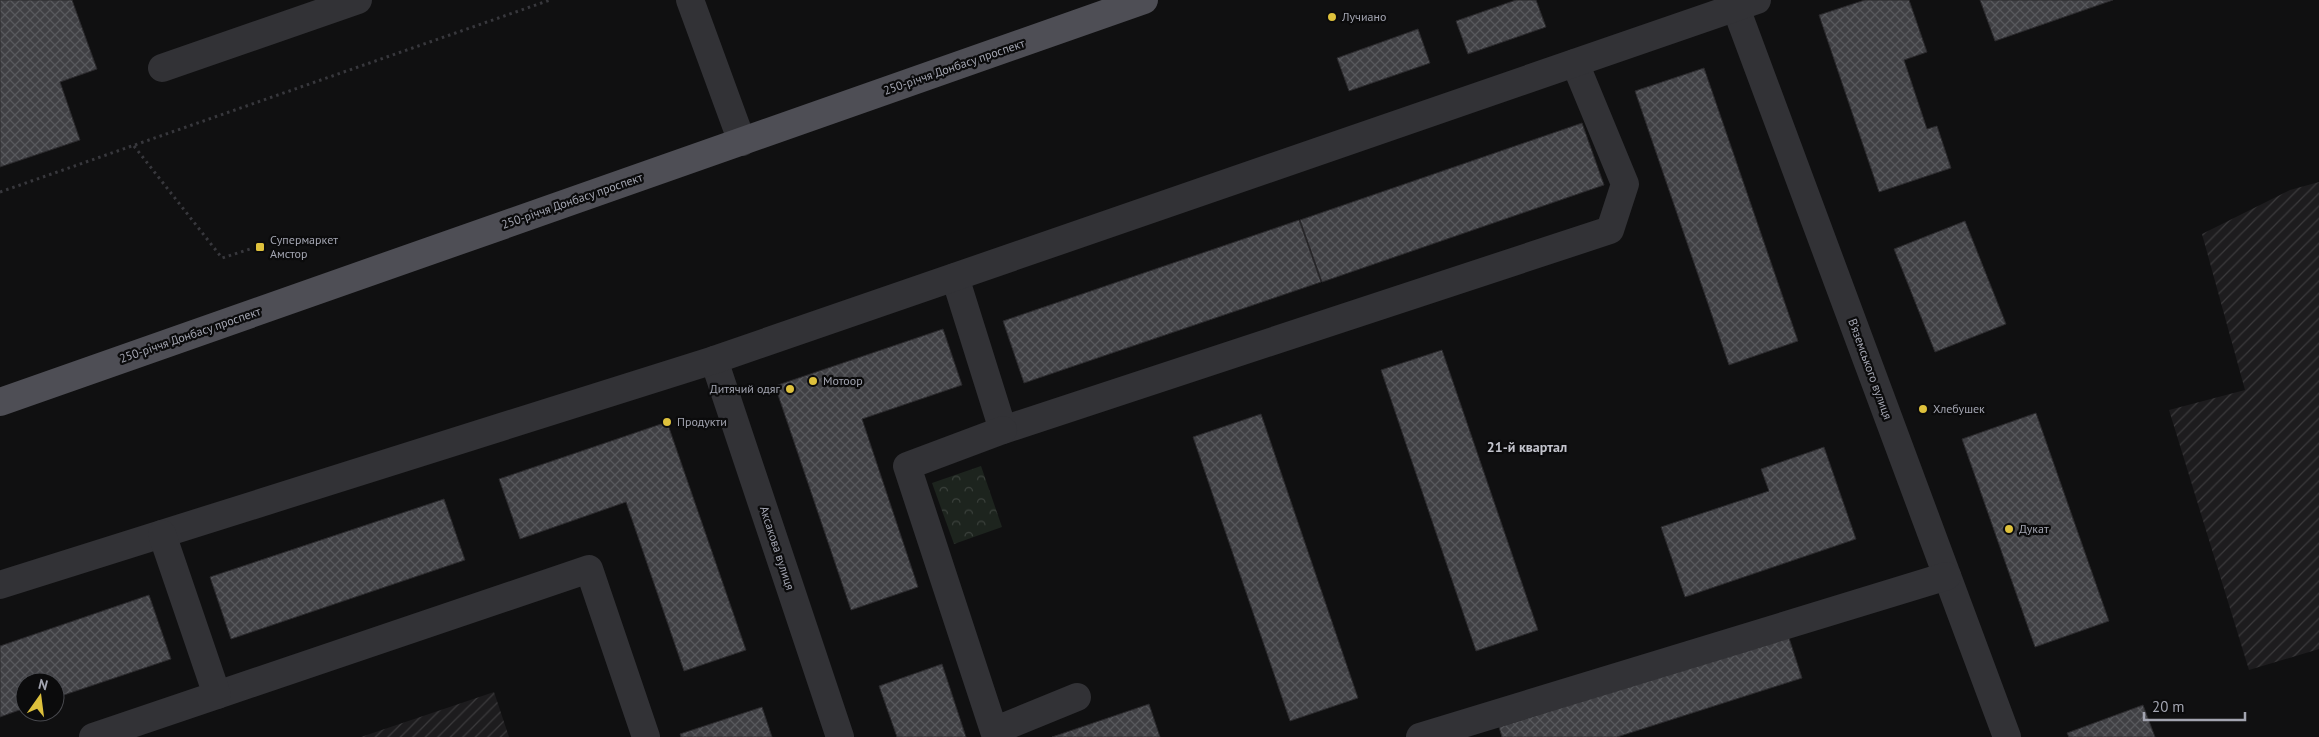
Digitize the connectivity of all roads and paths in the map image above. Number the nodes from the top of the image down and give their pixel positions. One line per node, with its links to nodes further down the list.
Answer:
1 (358, 0): 7 (street)
2 (550, 0): 9 (path)
3 (690, 0): 8 (street)
4 (1144, 0): 8 (main road, 250-річчя Донбасу проспект)
5 (1742, 2): 6 (street); 17 (street, В’яземського вулиця)
6 (1575, 63): 12 (street); 15 (street)
7 (162, 68)
8 (742, 142): 14 (main road, 250-річчя Донбасу проспект)
9 (134, 146): 10 (path); 11 (path)
10 (0, 192)
11 (252, 248)
12 (955, 277): 13 (street); 15 (street)
13 (714, 360): 16 (street); 23 (street, Аксакова вулиця)
14 (0, 402)
15 (1003, 430): 20 (street)
16 (162, 534): 18 (street); 19 (street)
17 (1947, 576): 24 (street); 25 (street, В’яземського вулиця)
18 (0, 585)
19 (217, 695): 21 (street); 22 (street)
20 (1077, 697)
21 (93, 737)
22 (646, 737)
23 (840, 737)
24 (1420, 737)
25 (2007, 737)

